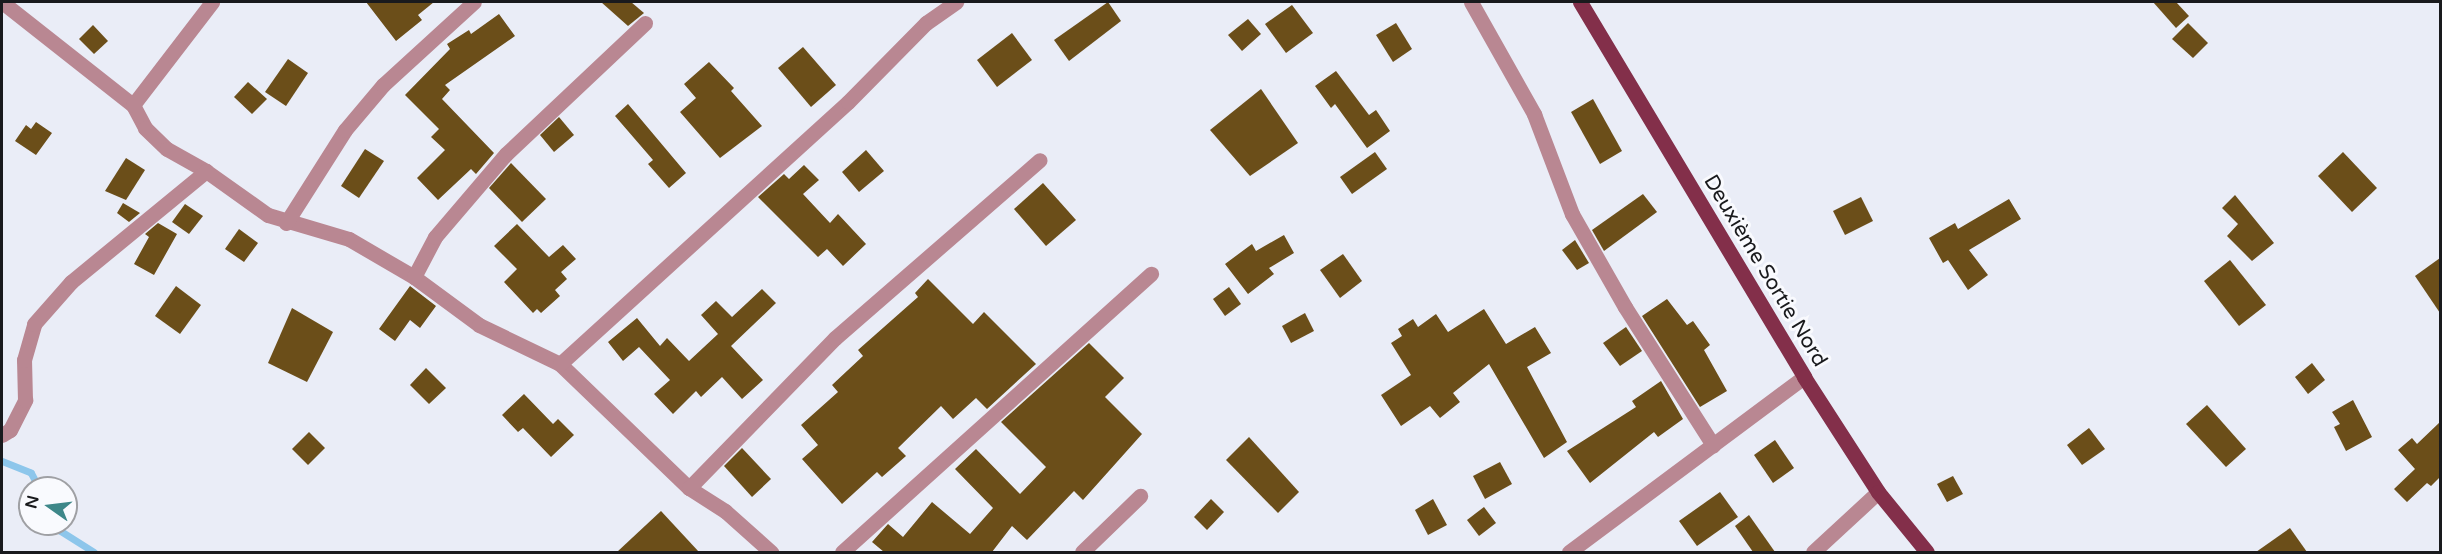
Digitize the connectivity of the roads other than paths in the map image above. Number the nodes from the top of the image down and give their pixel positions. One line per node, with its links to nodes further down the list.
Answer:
1 (212, 2): 8 (street)
2 (474, 2): 11 (street)
3 (956, 2): 14 (street)
4 (1471, 2): 17 (street)
5 (1580, 2): 15 (main road, Deuxième Sortie Nord)
6 (5, 11): 8 (street)
7 (645, 23): 13 (street)
8 (133, 105): 10 (street)
9 (1040, 160): 18 (street)
10 (207, 171): 11 (street); 16 (street)
11 (286, 223): 13 (street)
12 (1150, 274): 22 (street)
13 (414, 277): 14 (street)
14 (560, 364): 18 (street)
15 (1804, 377): 17 (street); 19 (main road, Deuxième Sortie Nord)
16 (2, 435)
17 (1713, 445): 24 (street)
18 (689, 488): 21 (street)
19 (1878, 492): 25 (street); 26 (main road, Deuxième Sortie Nord)
20 (1140, 496): 23 (street)
21 (771, 552)
22 (842, 552)
23 (1082, 552)
24 (1569, 552)
25 (1813, 552)
26 (1927, 552)

